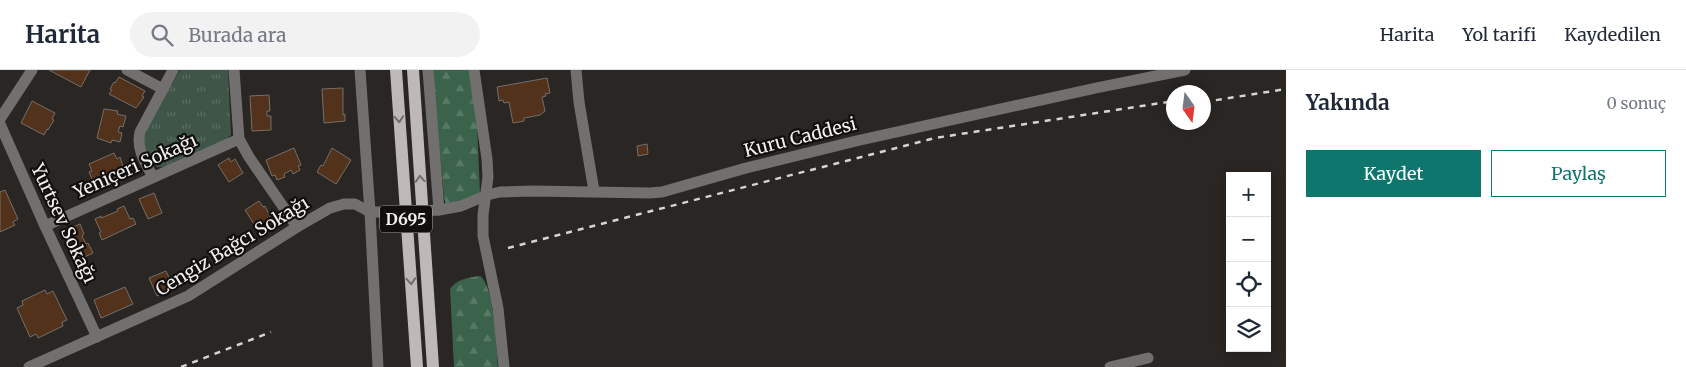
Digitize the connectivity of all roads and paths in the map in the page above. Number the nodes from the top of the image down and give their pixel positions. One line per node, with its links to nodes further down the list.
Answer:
1 (32, 70): 13 (street)
2 (126, 70): 12 (street)
3 (173, 70): 12 (street)
4 (234, 70): 15 (street)
5 (360, 70): 21 (street)
6 (396, 70): 22 (main road, D695, one-way to 22)
7 (413, 70): 20 (main road, D695, one-way to 7)
8 (428, 70): 19 (street)
9 (474, 70): 18 (street)
10 (576, 70): 17 (street)
11 (1185, 70): 17 (street, Kuru Caddesi)
12 (163, 90): 16 (street)
13 (0, 119)
14 (0, 124): 23 (street, Yurtsev Sokağı)
15 (239, 139): 16 (street, Yeniçeri Sokağı); 24 (street)
16 (153, 177): 23 (street, Yeniçeri Sokağı)
17 (594, 191): 18 (street, Kuru Caddesi)
18 (487, 195): 19 (street, Kuru Caddesi); 31 (street)
19 (439, 210): 20 (street, Kuru Caddesi)
20 (422, 211): 30 (main road, D695)
21 (370, 212): 22 (street, Cengiz Bağcı Sokağı); 24 (street, Cengiz Bağcı Sokağı); 28 (street)
22 (406, 212): 29 (main road, D695, one-way to 29)
23 (45, 226): 25 (street, Yurtsev Sokağı)
24 (296, 227): 25 (street, Cengiz Bağcı Sokağı)
25 (97, 337): 27 (street, Cengiz Bağcı Sokağı)
26 (1148, 358): 32 (street)
27 (29, 367)
28 (378, 367)
29 (417, 367)
30 (433, 367)
31 (504, 367)
32 (1110, 367)

